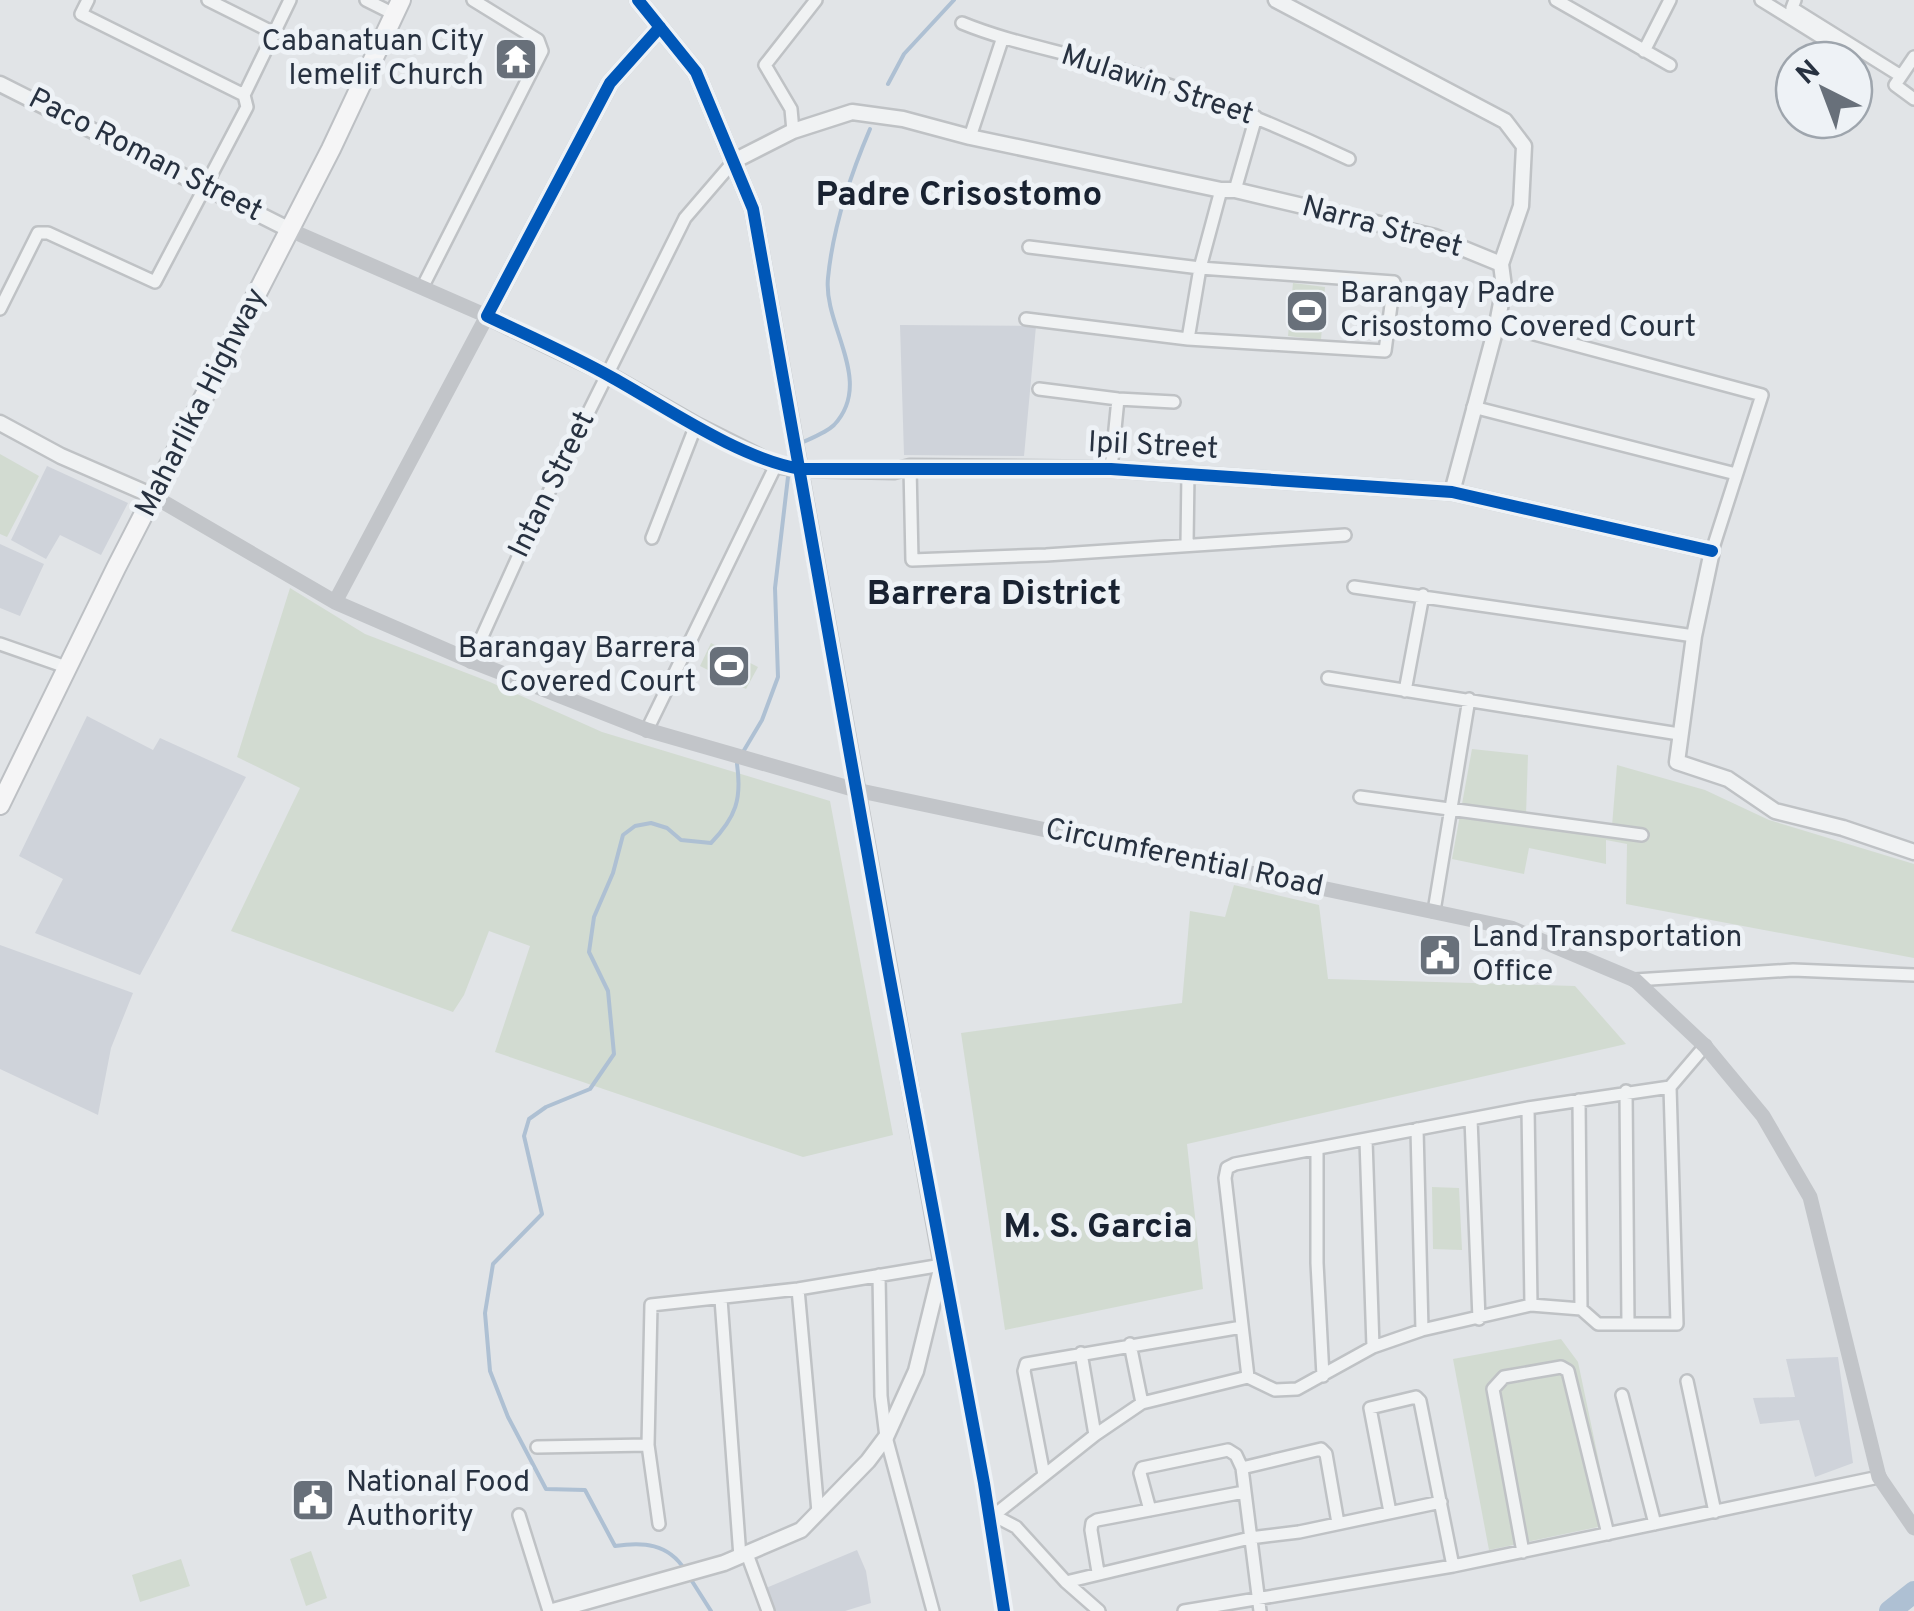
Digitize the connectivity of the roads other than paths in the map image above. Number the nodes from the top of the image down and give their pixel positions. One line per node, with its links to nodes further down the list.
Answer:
1 (88, 0): 24 (street)
2 (208, 0): 16 (street)
3 (290, 0): 16 (street)
4 (366, 0): 13 (street)
5 (473, 0): 37 (street)
6 (638, 0): 15 (street)
7 (816, 0): 27 (street)
8 (1276, 0): 35 (street)
9 (1556, 0): 19 (street)
10 (1670, 0): 19 (street)
11 (1761, 0): 18 (street)
12 (1796, 0): 22 (street)
13 (397, 7): 33 (main road, Maharlika Highway)
14 (962, 24): 17 (street, Mulawin Street)
15 (660, 27): 30 (street); 39 (street)
16 (274, 32): 24 (street)
17 (1002, 40): 26 (street, Mulawin Street); 28 (street)
18 (1825, 40)
19 (1644, 51): 21 (street)
20 (1914, 57): 22 (street)
21 (1670, 65)
22 (1901, 76): 25 (street)
23 (0, 84): 31 (street, Paco Roman Street)
24 (244, 94): 31 (street)
25 (1914, 99)
26 (1256, 117): 29 (street, Mulawin Street); 32 (street)
27 (792, 132): 28 (street, Narra Street); 30 (street, Narra Street)
28 (970, 137): 32 (street, Narra Street)
29 (1349, 159)
30 (734, 161): 43 (street, Intan Street); 52 (street)
31 (207, 186): 33 (street, Paco Roman Street); 38 (street)
32 (1228, 190): 35 (street, Narra Street); 36 (street)
33 (290, 230): 37 (main road); 57 (main road, Maharlika Highway)
34 (1028, 247): 36 (street)
35 (1502, 264): 41 (street, Narra Street)
36 (1200, 268): 42 (street); 42 (street)
37 (423, 286): 39 (main road)
38 (0, 309)
39 (487, 316): 43 (street, Ipil Street); 64 (main road)
40 (1026, 319): 42 (street)
41 (1497, 324): 47 (street, Narra Street); 55 (street)
42 (1188, 339)
43 (607, 374): 49 (street, Ipil Street); 67 (street, Intan Street)
44 (1039, 389): 45 (street)
45 (1118, 399): 46 (street); 53 (street)
46 (1174, 402)
47 (1473, 407): 55 (street); 56 (street, Narra Street)
48 (0, 423): 57 (street)
49 (696, 425): 50 (street, Ipil Street); 59 (street)
50 (776, 465): 52 (street, Ipil Street); 72 (street)
51 (910, 467): 52 (street, Ipil Street); 53 (street, Ipil Street); 60 (street)
52 (801, 469): 74 (street)
53 (1111, 469): 54 (street, Ipil Street)
54 (1188, 473): 56 (street, Ipil Street); 60 (street)
55 (1736, 474): 61 (street)
56 (1452, 492): 61 (street, Ipil Street)
57 (154, 496): 64 (main road, Circumferential Road); 68 (main road, Maharlika Highway)
58 (1345, 535): 60 (street)
59 (652, 538)
60 (1186, 544)
61 (1712, 551): 65 (street)
62 (1354, 587): 63 (street)
63 (1423, 595): 65 (street); 70 (street)
64 (335, 602): 67 (main road, Circumferential Road)
65 (1694, 636): 73 (street)
66 (0, 644): 68 (street)
67 (471, 661): 72 (main road, Circumferential Road)
68 (66, 668): 75 (main road, Maharlika Highway)
69 (1328, 678): 70 (street)
70 (1405, 691): 71 (street)
71 (1469, 699): 73 (street); 77 (street)
72 (647, 730): 74 (main road, Circumferential Road)
73 (1679, 734): 79 (street)
74 (856, 790): 80 (main road, Circumferential Road); 92 (street)
75 (2, 797)
76 (1360, 797): 77 (street)
77 (1451, 809): 78 (street); 80 (street)
78 (1642, 835)
79 (1914, 852)
80 (1434, 912): 82 (main road, Circumferential Road)
81 (1914, 975): 82 (street)
82 (1634, 980): 83 (main road, Circumferential Road)
83 (1706, 1046): 84 (street); 116 (main road, Circumferential Road)
84 (1670, 1087): 85 (street); 99 (street)
85 (1626, 1092): 86 (street); 99 (street)
86 (1579, 1100): 87 (street); 97 (street)
87 (1528, 1108): 88 (street); 96 (street)
88 (1470, 1119): 89 (street); 98 (street)
89 (1417, 1129): 90 (street); 101 (street)
90 (1366, 1140): 91 (street); 103 (street)
91 (1317, 1150): 100 (street); 105 (street)
92 (942, 1265): 93 (street); 111 (street); 123 (street)
93 (879, 1276): 94 (street); 111 (street)
94 (798, 1290): 95 (street); 120 (street)
95 (721, 1299): 112 (street); 132 (street)
96 (1531, 1305): 97 (street); 98 (street)
97 (1580, 1309): 99 (street)
98 (1479, 1319): 101 (street)
99 (1628, 1324)
100 (1242, 1327): 102 (street); 106 (street)
101 (1422, 1330): 103 (street)
102 (1130, 1344): 104 (street); 109 (street)
103 (1373, 1347): 105 (street)
104 (1081, 1353): 110 (street); 115 (street)
105 (1323, 1376): 106 (street)
106 (1248, 1377): 109 (street)
107 (1687, 1381): 122 (street)
108 (1622, 1396): 127 (street)
109 (1142, 1403): 110 (street)
110 (1095, 1435): 115 (street)
111 (886, 1437): 120 (street); 139 (street)
112 (648, 1445): 113 (street); 126 (street)
113 (537, 1447)
114 (1242, 1468): 117 (street); 119 (street); 125 (street)
115 (1044, 1475): 123 (street)
116 (1879, 1478): 122 (street); 128 (main road, Circumferential Road)
117 (1244, 1492): 119 (street); 130 (street)
118 (1441, 1502): 121 (street); 121 (street); 133 (street)
119 (1150, 1510): 134 (street)
120 (818, 1512): 132 (street)
121 (1390, 1512): 125 (street)
122 (1715, 1512): 127 (street)
123 (991, 1514): 135 (street); 140 (street)
124 (519, 1515): 137 (street)
125 (1338, 1523): 130 (street)
126 (659, 1524)
127 (1655, 1524): 129 (street)
128 (1914, 1528)
129 (1608, 1534): 131 (street); 131 (street)
130 (1250, 1538): 134 (street); 136 (street)
131 (1524, 1552): 133 (street)
132 (744, 1556): 137 (street); 138 (street)
133 (1453, 1566): 136 (street)
134 (1098, 1572): 135 (street)
135 (1066, 1582): 141 (street)
136 (1258, 1604): 142 (street)
137 (551, 1611)
138 (768, 1611)
139 (933, 1611)
140 (1004, 1611)
141 (1099, 1611)
142 (1184, 1611)

